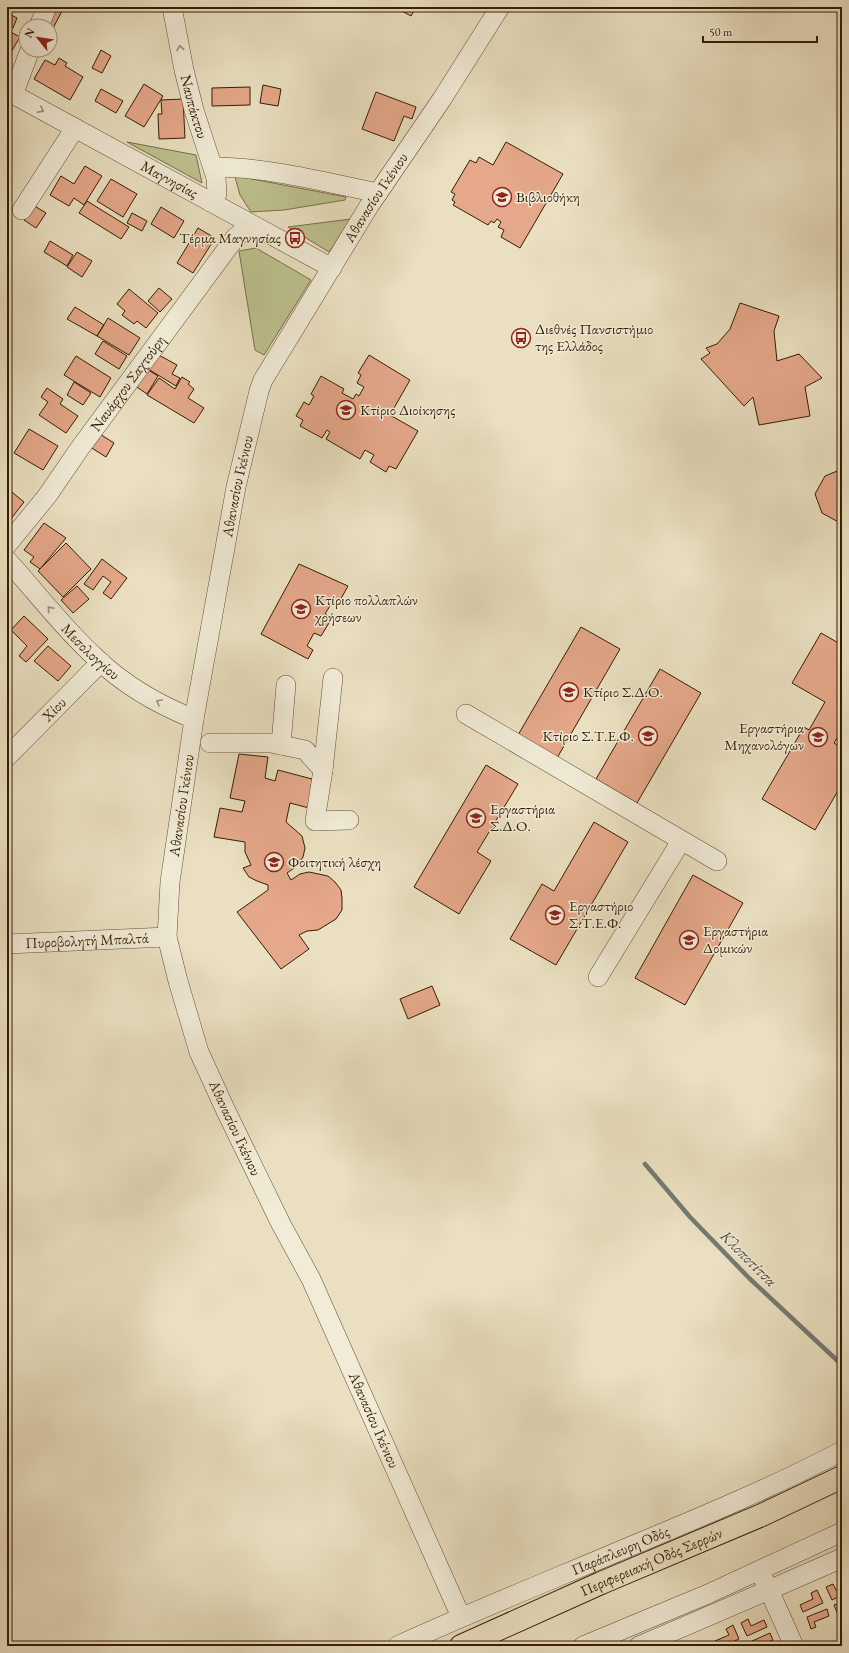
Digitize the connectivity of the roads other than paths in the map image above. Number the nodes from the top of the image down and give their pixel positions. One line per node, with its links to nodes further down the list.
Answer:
1 (46, 7): 4 (street)
2 (172, 7): 8 (street, Ναυπάκτου, one-way to 2)
3 (500, 7): 9 (street, Αθανασίου Γκένιου)
4 (42, 18)
5 (26, 58): 6 (street)
6 (10, 93): 7 (street, Μαγνησίας, one-way to 7)
7 (75, 128): 10 (street, Μαγνησίας); 11 (street)
8 (212, 166): 9 (street); 10 (street, Ναυπάκτου)
9 (378, 193): 13 (street, Αθανασίου Γκένιου)
10 (210, 202): 12 (street, Μαγνησίας)
11 (22, 210)
12 (252, 225): 13 (street, Μαγνησίας); 14 (street, Ναυάρχου Σαχτούρη)
13 (332, 268): 20 (street, Αθανασίου Γκένιου)
14 (7, 546)
15 (7, 560): 16 (street, Μεσολογγίου, one-way to 15)
16 (101, 662): 20 (street, Μεσολογγίου, one-way to 16); 23 (street, Χίου)
17 (333, 678): 24 (street)
18 (286, 686): 22 (street)
19 (466, 714): 26 (street)
20 (194, 719): 28 (street, Αθανασίου Γκένιου)
21 (210, 743): 22 (street)
22 (281, 745): 24 (street)
23 (7, 756)
24 (323, 770): 25 (street)
25 (349, 820)
26 (681, 841): 27 (street); 30 (street)
27 (717, 861)
28 (167, 937): 29 (street, Πυροβολητή Μπαλτά); 37 (street, Αθανασίου Γκένιου)
29 (7, 944)
30 (598, 977)
31 (842, 1451): 37 (street, Παράπλευρη Οδός)
32 (842, 1477): 39 (main road, Περιφερειακή Οδός Σερρών)
33 (842, 1532): 35 (street)
34 (842, 1558): 36 (street)
35 (760, 1571): 36 (street); 40 (street)
36 (769, 1590): 41 (street); 42 (street)
37 (461, 1617): 38 (street, Παράπλευρη Οδός)
38 (397, 1646)
39 (461, 1646)
40 (584, 1646)
41 (639, 1646)
42 (794, 1646)

